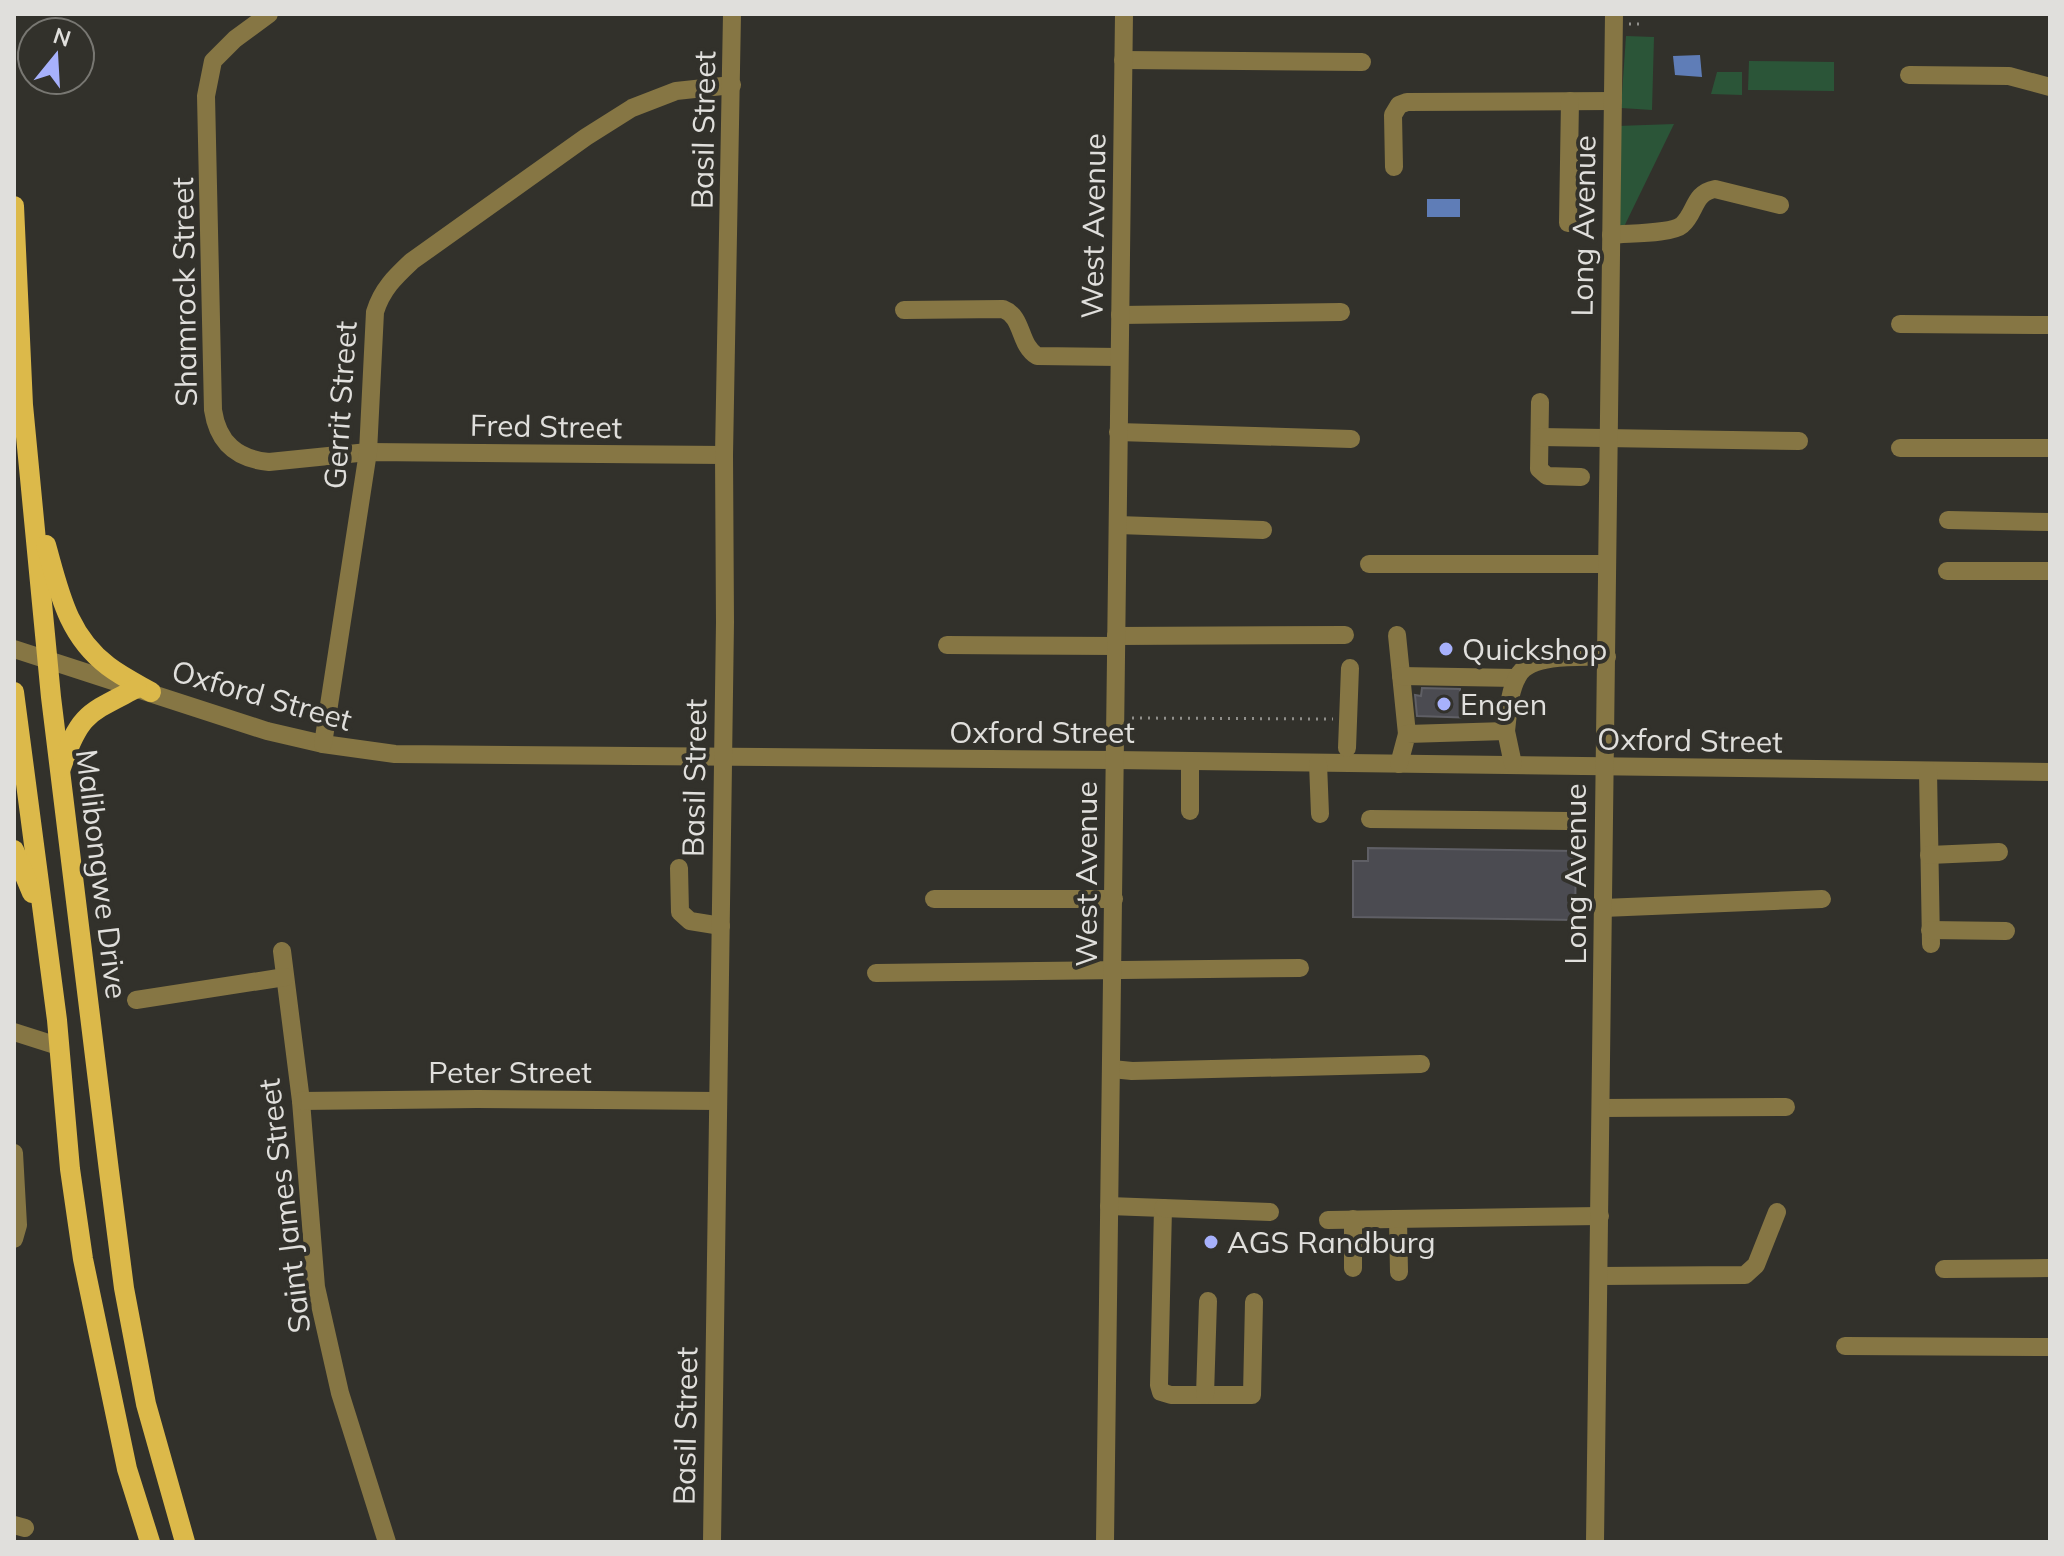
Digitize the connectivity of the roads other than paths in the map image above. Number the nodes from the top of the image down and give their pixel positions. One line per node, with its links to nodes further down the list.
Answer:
1 (269, 14): 31 (street, Shamrock Street)
2 (732, 14): 8 (street, Basil Street)
3 (1124, 14): 5 (street, West Avenue)
4 (1614, 14): 11 (street, Long Avenue)
5 (1123, 60): 6 (street); 19 (street, West Avenue)
6 (1362, 62)
7 (1909, 75): 9 (street)
8 (732, 85): 31 (street, Gerrit Street); 32 (street, Basil Street)
9 (2050, 87)
10 (1570, 101): 11 (street); 12 (street); 15 (street)
11 (1613, 101): 16 (street, Long Avenue)
12 (1394, 167)
13 (1780, 205): 16 (street)
14 (14, 206): 34 (main road, Malibongwe Drive)
15 (1568, 223)
16 (1611, 235): 27 (street, Long Avenue)
17 (904, 310): 22 (street)
18 (1341, 312): 19 (street)
19 (1120, 315): 22 (street, West Avenue)
20 (1900, 324): 21 (street)
21 (2050, 325)
22 (1119, 357): 24 (street, West Avenue)
23 (1540, 402): 25 (street)
24 (1118, 432): 26 (street); 37 (street, West Avenue)
25 (1540, 437): 27 (street); 33 (street)
26 (1351, 439)
27 (1609, 439): 28 (street); 40 (street, Long Avenue)
28 (1799, 441)
29 (1900, 448): 30 (street)
30 (2050, 448)
31 (368, 452): 32 (street, Fred Street); 57 (street, Gerrit Street)
32 (724, 455): 59 (street, Basil Street)
33 (1581, 477)
34 (33, 498): 49 (main road, Malibongwe Drive); 53 (main road)
35 (1948, 520): 36 (street)
36 (2050, 522)
37 (1118, 525): 38 (street); 45 (street, West Avenue)
38 (1263, 530)
39 (1369, 564): 40 (street)
40 (1607, 564): 48 (street, Long Avenue)
41 (1947, 571): 42 (street)
42 (2050, 571)
43 (1345, 635): 45 (street)
44 (1397, 635): 51 (street)
45 (1116, 641): 46 (street); 60 (street, West Avenue)
46 (947, 645)
47 (14, 649): 49 (street, Oxford Street)
48 (1607, 657): 52 (street); 65 (street, Long Avenue)
49 (47, 661): 53 (street, Oxford Street); 68 (main road, Malibongwe Drive)
50 (1350, 668): 58 (street)
51 (1401, 676): 52 (street); 56 (street)
52 (1516, 678): 55 (street)
53 (144, 690): 57 (street, Oxford Street); 68 (main road)
54 (14, 692): 81 (main road)
55 (1506, 731): 56 (street); 64 (street)
56 (1407, 734): 63 (street)
57 (323, 744): 59 (street, Oxford Street)
58 (1347, 748)
59 (722, 757): 60 (street, Oxford Street); 82 (street, Basil Street)
60 (1114, 760): 61 (street, Oxford Street); 78 (street, West Avenue)
61 (1190, 761): 62 (street, Oxford Street); 69 (street)
62 (1318, 763): 63 (street, Oxford Street); 70 (street)
63 (1399, 764): 64 (street, Oxford Street)
64 (1513, 764): 65 (street, Oxford Street)
65 (1604, 766): 66 (street, Oxford Street); 80 (street, Long Avenue)
66 (1928, 771): 67 (street, Oxford Street); 75 (street)
67 (2050, 772)
68 (59, 775): 119 (main road, Malibongwe Drive)
69 (1190, 811)
70 (1320, 814)
71 (1370, 819): 72 (street)
72 (1568, 821)
73 (14, 850): 81 (main road)
74 (1999, 852): 75 (street)
75 (1929, 855): 83 (street)
76 (679, 868): 82 (street)
77 (934, 899): 78 (street)
78 (1114, 899): 86 (street, West Avenue)
79 (1822, 899): 80 (street)
80 (1603, 908): 97 (street, Long Avenue)
81 (42, 919): 91 (main road)
82 (721, 926): 95 (street, Basil Street)
83 (2006, 931)
84 (282, 951): 88 (street, Saint James Street)
85 (1300, 968): 86 (street)
86 (1113, 971): 87 (street); 93 (street, West Avenue)
87 (876, 973)
88 (285, 977): 89 (street); 94 (street, Saint James Street)
89 (136, 1000)
90 (14, 1032): 91 (street)
91 (58, 1046): 118 (main road)
92 (1421, 1064): 93 (street)
93 (1112, 1069): 99 (street, West Avenue)
94 (301, 1101): 95 (street, Peter Street); 120 (street, Saint James Street)
95 (718, 1101): 121 (street, Basil Street)
96 (1786, 1107): 97 (street)
97 (1601, 1108): 103 (street, Long Avenue)
98 (14, 1153): 107 (street)
99 (1109, 1206): 100 (street); 122 (street, West Avenue)
100 (1163, 1208): 101 (street); 117 (street)
101 (1270, 1212)
102 (1777, 1212): 112 (street)
103 (1600, 1216): 105 (street); 112 (street, Long Avenue)
104 (1353, 1219): 105 (street); 106 (street); 108 (street)
105 (1398, 1219): 111 (street)
106 (1328, 1220)
107 (14, 1239)
108 (1353, 1268)
109 (2050, 1268): 110 (street)
110 (1944, 1269)
111 (1399, 1272)
112 (1599, 1276): 123 (street, Long Avenue)
113 (1208, 1301): 117 (street)
114 (1254, 1302): 117 (street)
115 (1845, 1346): 116 (street)
116 (2050, 1347)
117 (1205, 1395)
118 (150, 1542)
119 (185, 1542)
120 (387, 1542)
121 (712, 1542)
122 (1105, 1542)
123 (1595, 1542)

